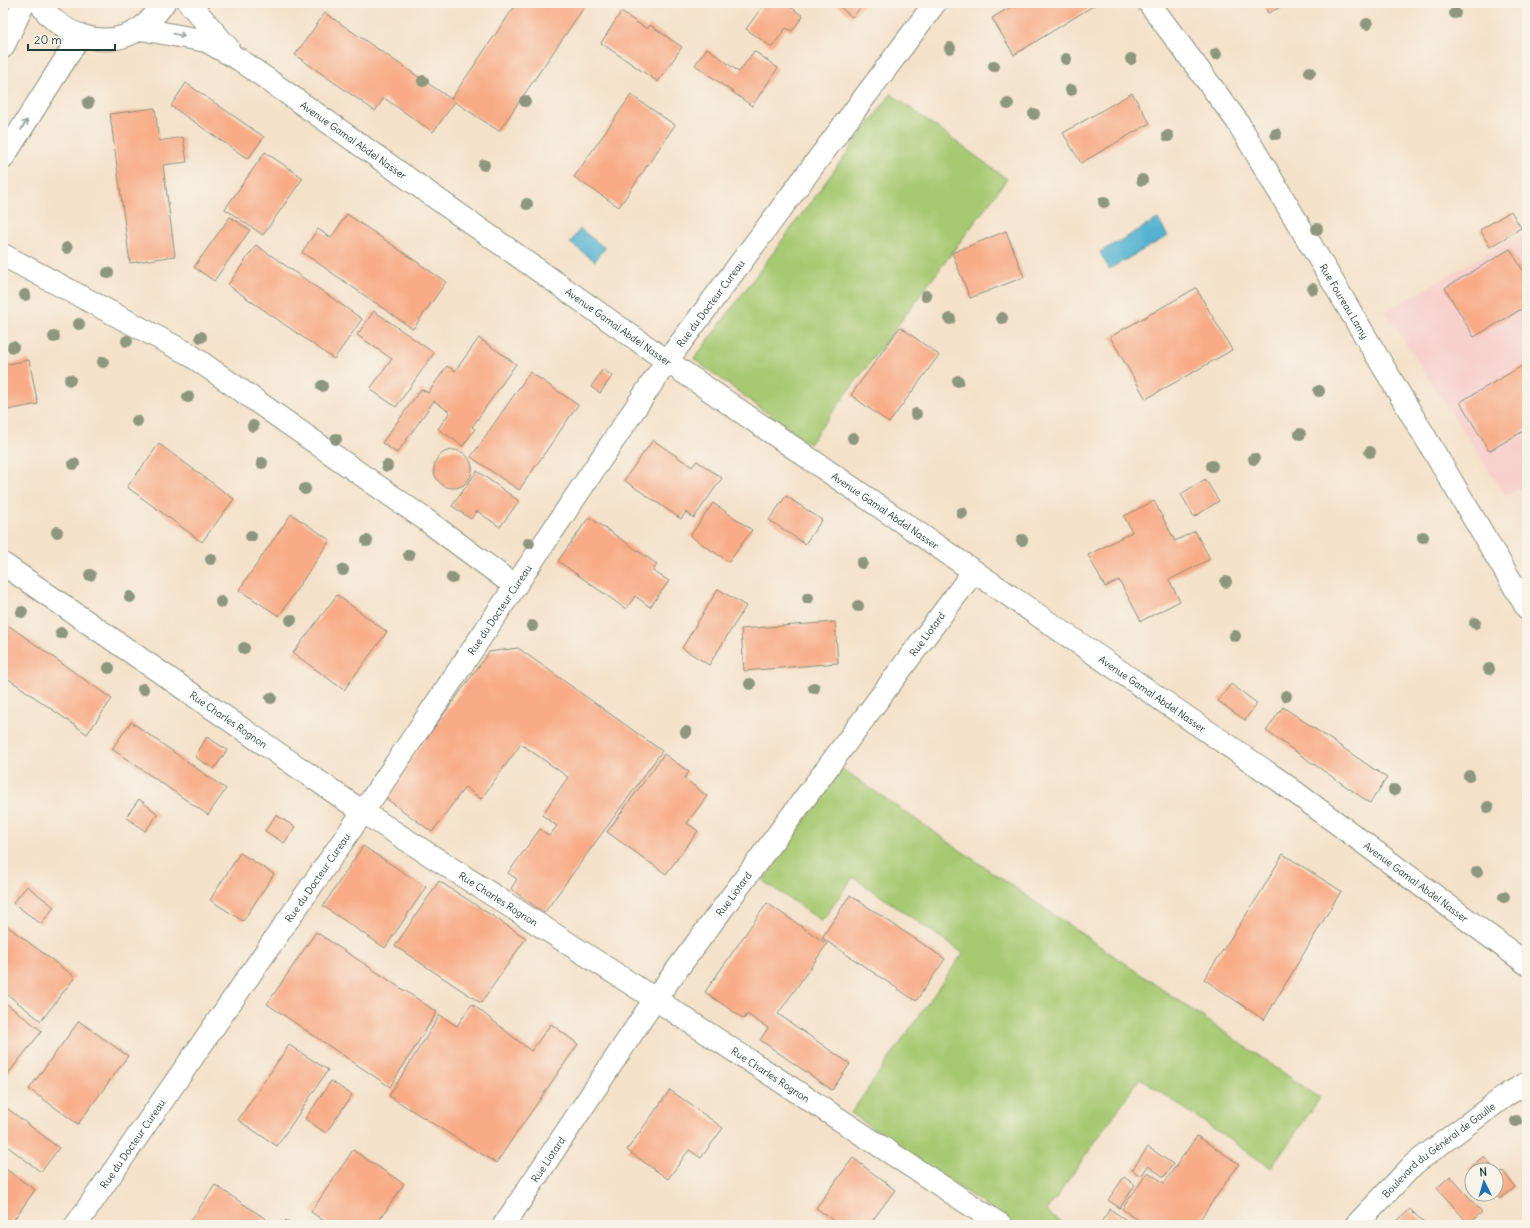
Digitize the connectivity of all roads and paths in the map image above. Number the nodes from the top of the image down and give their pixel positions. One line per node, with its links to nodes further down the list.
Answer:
1 (24, 3): 9 (street)
2 (40, 3): 8 (street)
3 (164, 3): 7 (street)
4 (189, 3): 10 (street, Avenue Gamal Abdel Nasser)
5 (935, 3): 13 (street, Rue du Docteur Cureau)
6 (1149, 3): 17 (street, Rue Foureau Lamy)
7 (141, 29): 8 (street); 10 (street, Avenue Gamal Abdel Nasser, one-way to 10)
8 (80, 36): 11 (street, one-way to 8)
9 (3, 47)
10 (240, 60): 13 (street, Avenue Gamal Abdel Nasser)
11 (3, 158)
12 (3, 255): 16 (street)
13 (667, 361): 15 (street, Avenue Gamal Abdel Nasser); 16 (street, Rue du Docteur Cureau)
14 (3, 564): 18 (street, Rue Charles Rognon)
15 (974, 571): 19 (street, Avenue Gamal Abdel Nasser); 20 (street, Rue Liotard)
16 (515, 586): 18 (street, Rue du Docteur Cureau)
17 (1527, 608)
18 (363, 812): 20 (street, Rue Charles Rognon); 22 (street, Rue du Docteur Cureau)
19 (1527, 964)
20 (655, 998): 23 (street, Rue Liotard); 24 (street, Rue Charles Rognon)
21 (1527, 1083): 25 (street, Boulevard du Général de Gaulle)
22 (76, 1225)
23 (504, 1225)
24 (1000, 1225)
25 (1356, 1225)

